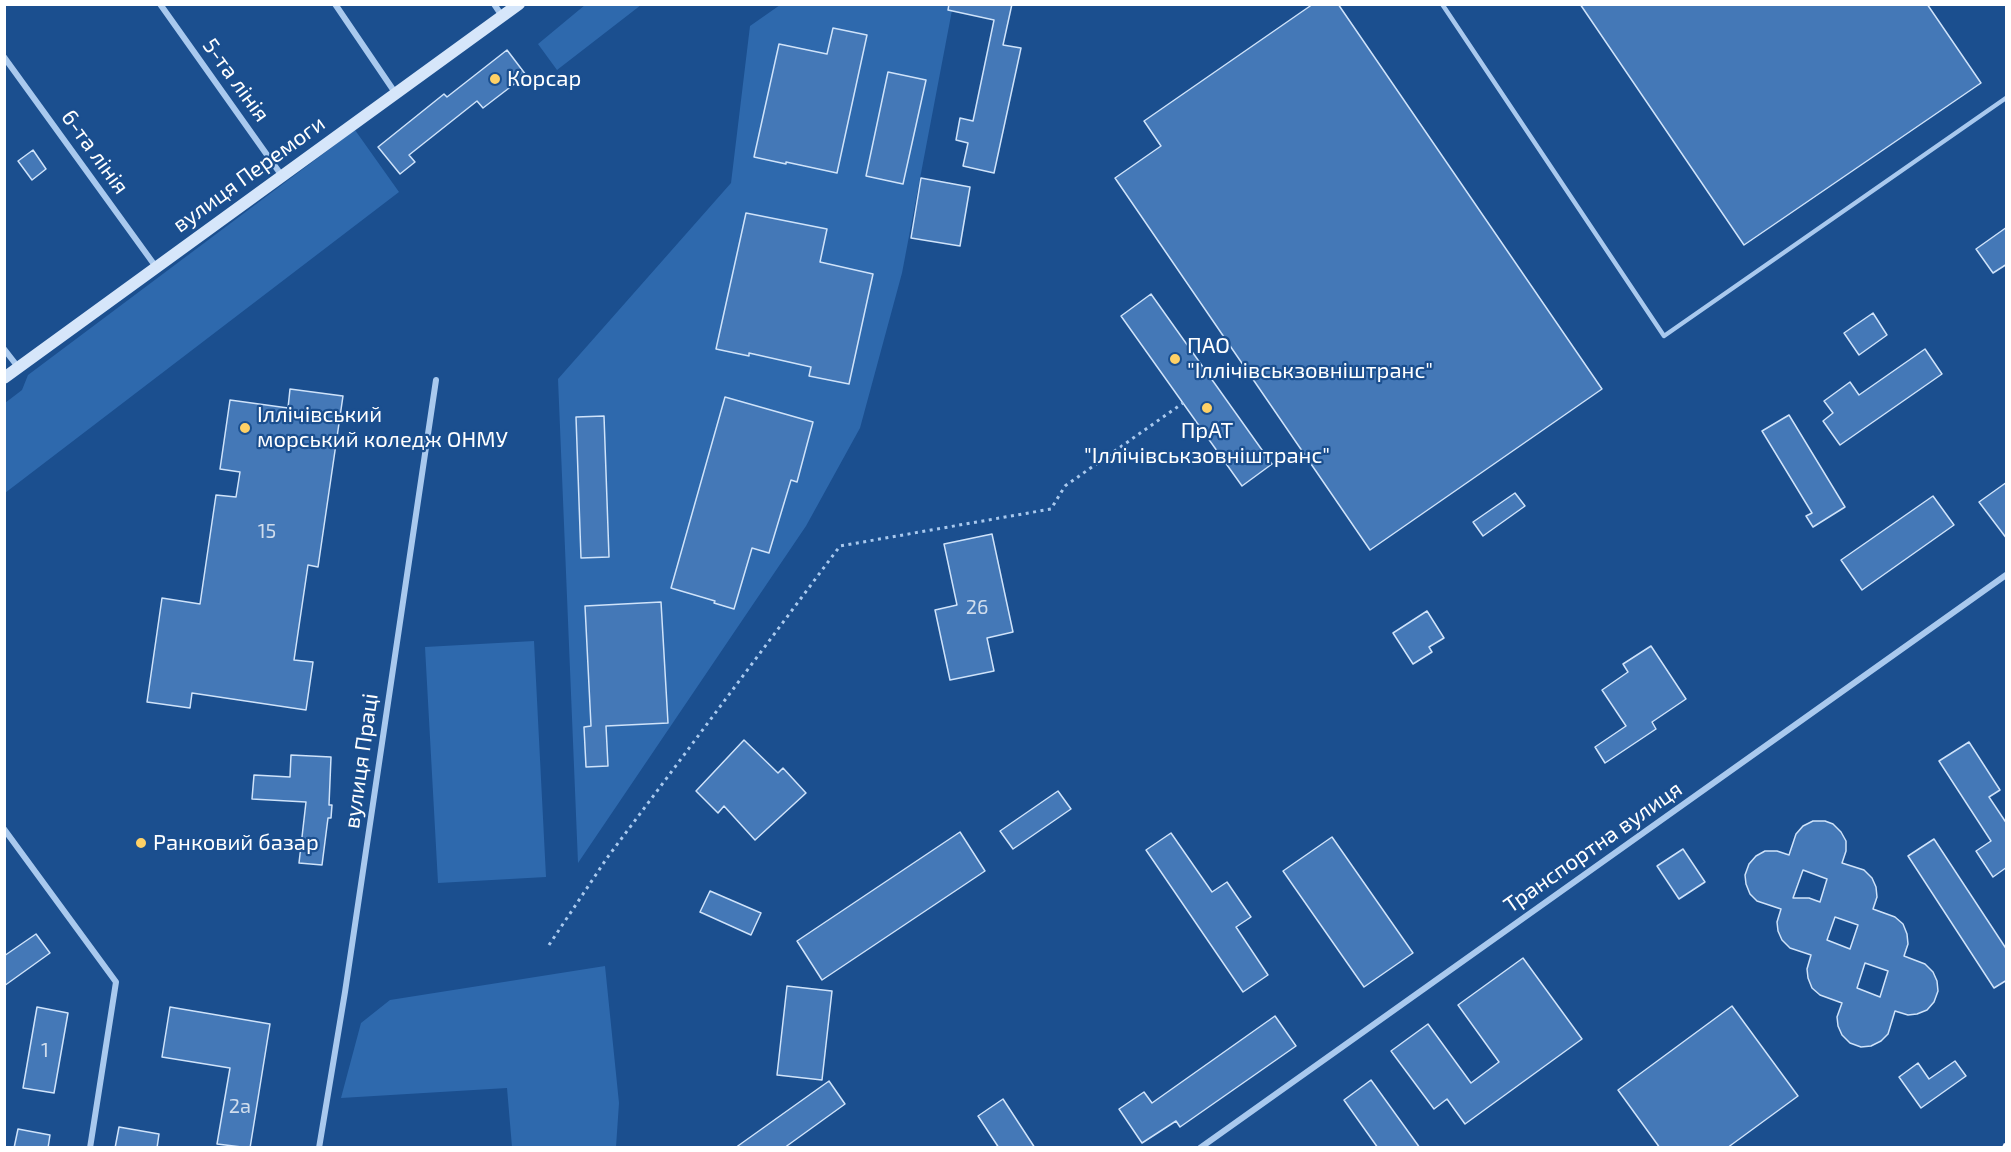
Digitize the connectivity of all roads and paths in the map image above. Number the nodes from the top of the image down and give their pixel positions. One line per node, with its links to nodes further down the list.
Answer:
1 (160, 4): 10 (street, 5-та лінія)
2 (335, 4): 8 (street)
3 (494, 4): 6 (street)
4 (519, 4): 6 (main road, вулиця Перемоги)
5 (1442, 4): 9 (lane)
6 (503, 17): 8 (main road, вулиця Перемоги)
7 (4, 57): 11 (street, 6-та лінія)
8 (396, 94): 10 (main road, вулиця Перемоги)
9 (2007, 98)
10 (282, 176): 11 (main road, вулиця Перемоги)
11 (156, 268): 13 (main road, вулиця Перемоги)
12 (4, 349): 13 (street)
13 (18, 367): 14 (main road, вулиця Перемоги)
14 (4, 378)
15 (436, 380): 21 (street, вулиця Праці)
16 (1183, 403): 19 (path)
17 (2007, 575): 22 (street, Транспортна вулиця)
18 (4, 829): 20 (street)
19 (549, 945)
20 (90, 1148)
21 (319, 1148)
22 (1200, 1148)

